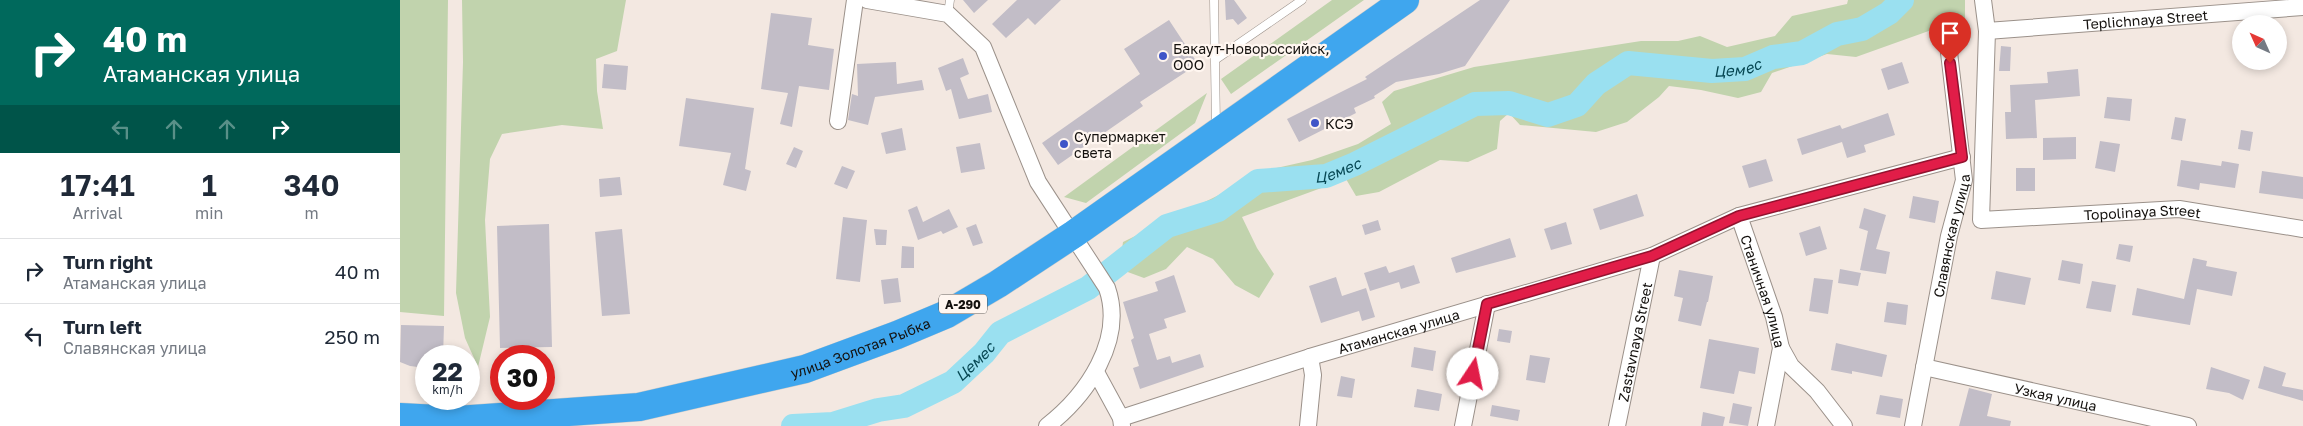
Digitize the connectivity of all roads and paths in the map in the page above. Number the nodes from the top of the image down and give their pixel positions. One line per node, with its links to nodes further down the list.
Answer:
1 (855, 0): 13 (street)
2 (867, 0): 8 (street)
3 (1214, 0): 12 (lane)
4 (1302, 0): 12 (lane)
5 (1405, 0): 14 (highway, улица Золотая Рыбка / А-290)
6 (1983, 0): 10 (street)
7 (2241, 6): 9 (street, Teplichnaya Street); 10 (street, Teplichnaya Street)
8 (949, 7): 18 (street)
9 (2303, 7)
10 (1987, 31): 17 (street, Topolinaya Street)
11 (1948, 44): 15 (street, Славянская улица)
12 (1215, 60): 14 (lane)
13 (838, 121)
14 (1216, 133): 18 (highway, улица Золотая Рыбка / А-290)
15 (1962, 157): 16 (street, Атаманская улица); 23 (street, Славянская улица)
16 (1739, 216): 19 (street, Атаманская улица); 21 (street, Станичная улица)
17 (2303, 229)
18 (1074, 234): 24 (street); 25 (highway, улица Золотая Рыбка / А-290)
19 (1652, 256): 20 (street, Атаманская улица); 30 (street, Zastavnaya Street)
20 (1487, 304): 22 (street, Атаманская улица); 29 (street)
21 (1781, 348): 31 (street, Станичная улица); 32 (street)
22 (1310, 357): 26 (street, Атаманская улица); 28 (street)
23 (1924, 367): 33 (street, Славянская улица); 34 (street, Узкая улица)
24 (1096, 372): 26 (street); 27 (street)
25 (400, 417)
26 (1122, 422)
27 (1047, 426)
28 (1308, 426)
29 (1463, 426)
30 (1617, 426)
31 (1766, 426)
32 (1844, 426)
33 (1913, 426)
34 (2188, 426)

